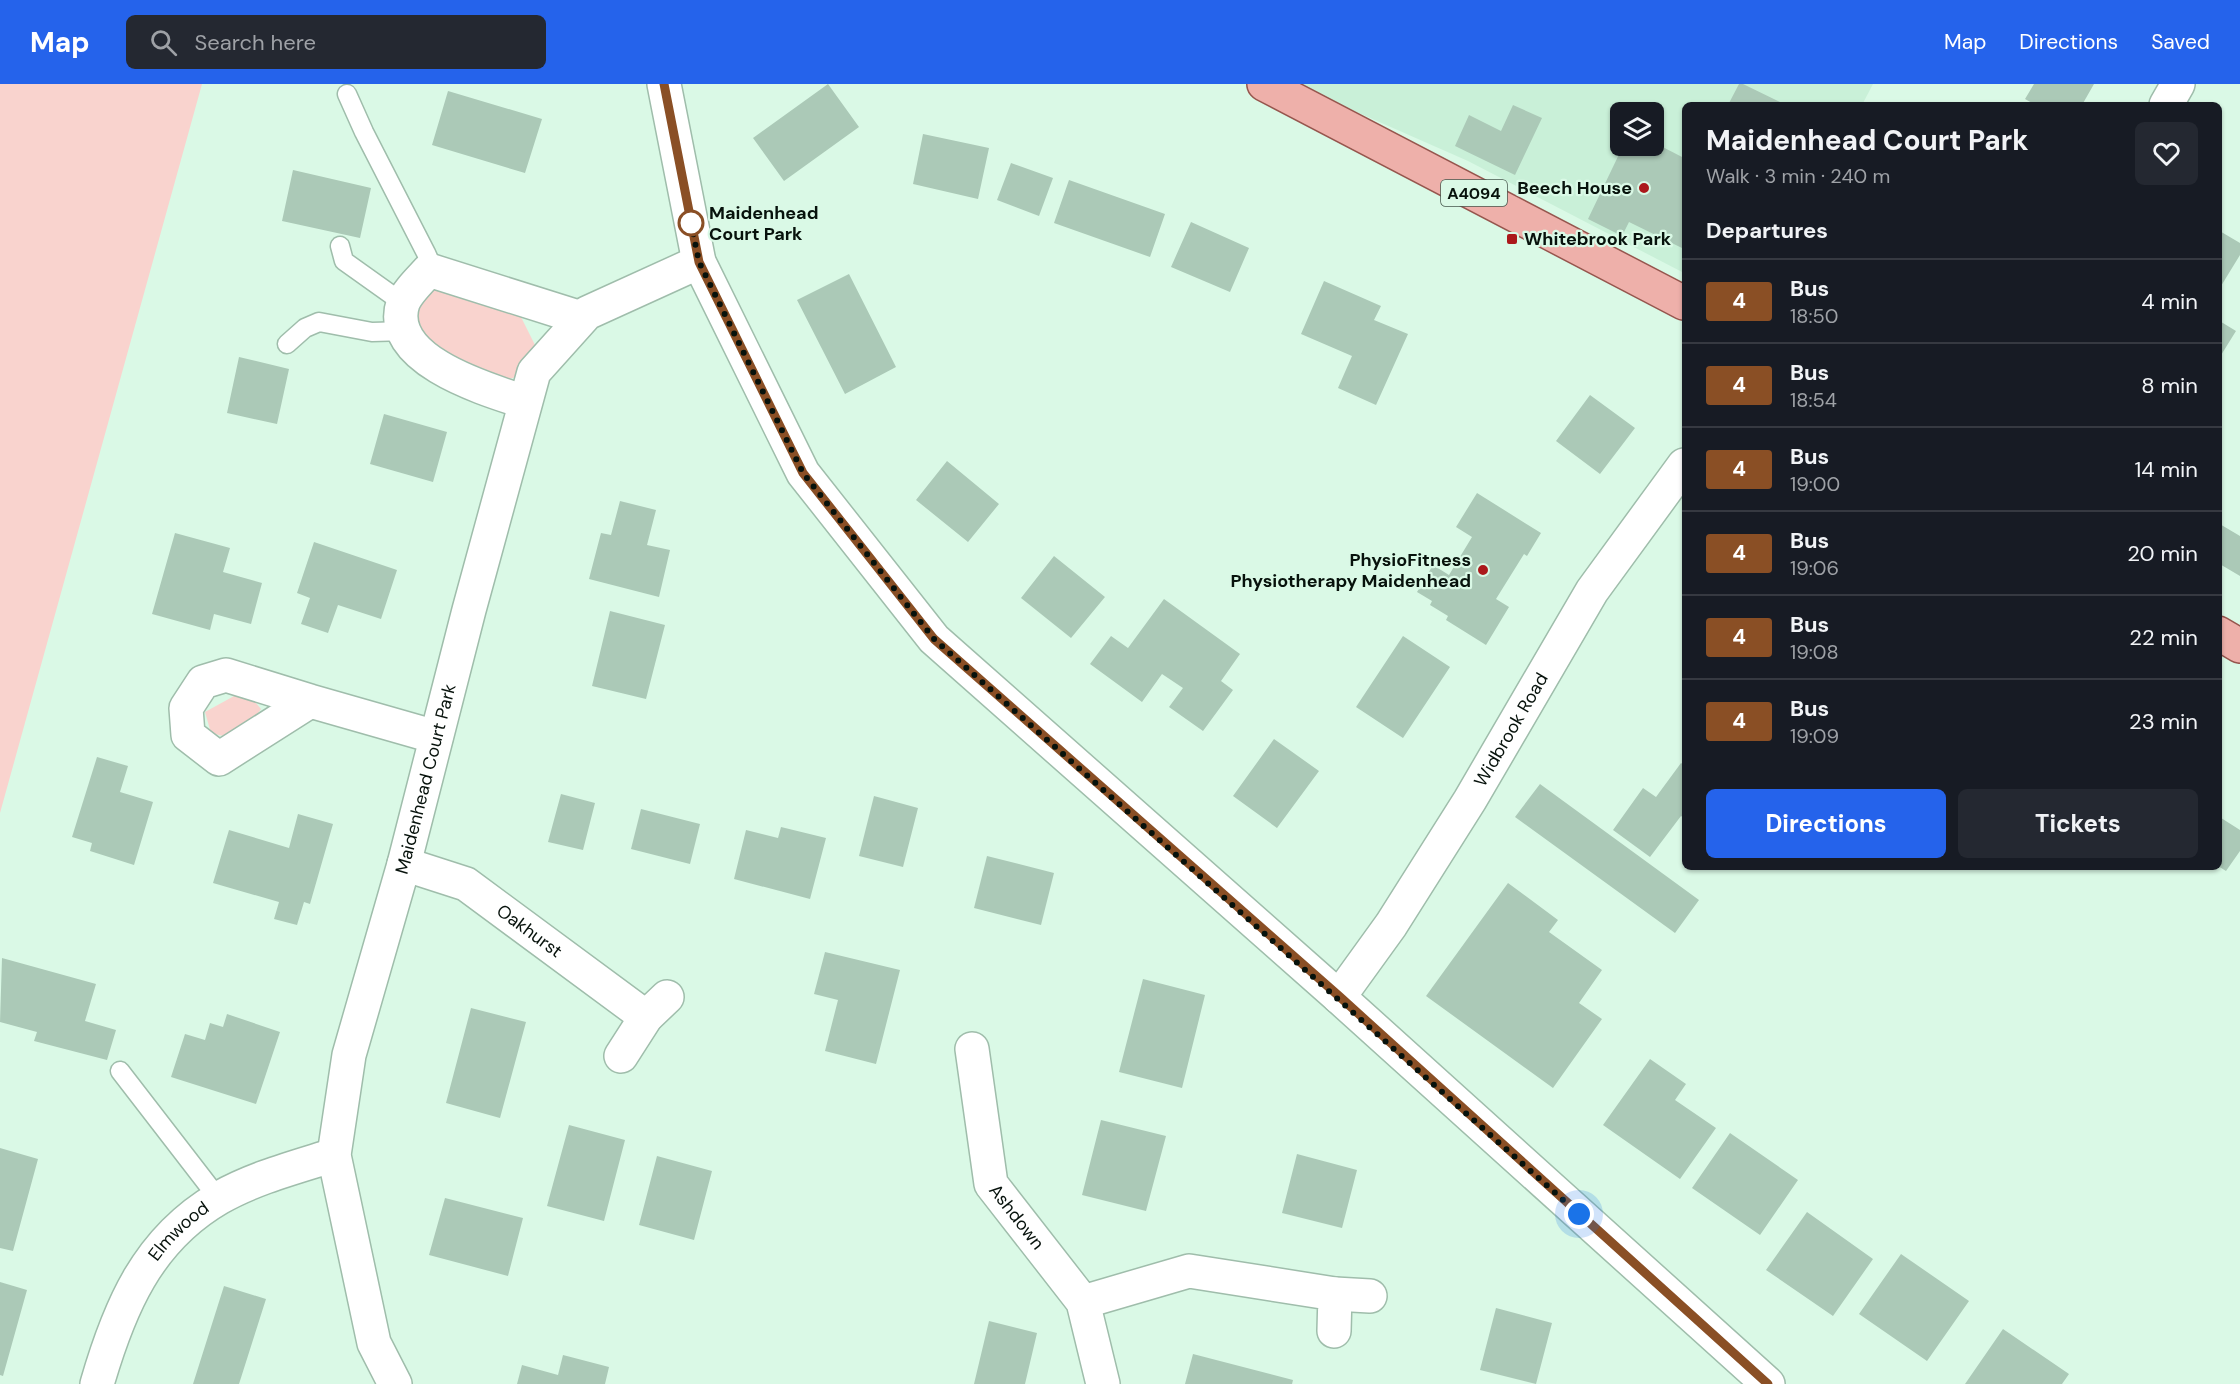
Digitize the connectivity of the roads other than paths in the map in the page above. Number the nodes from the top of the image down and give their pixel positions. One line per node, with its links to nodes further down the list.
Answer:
1 (664, 84): 7 (street)
2 (1264, 84): 9 (main road, A4094)
3 (2178, 84): 5 (street)
4 (347, 94): 8 (lane)
5 (2168, 102)
6 (340, 246): 10 (lane)
7 (699, 262): 11 (street, Maidenhead Court Park); 20 (street)
8 (429, 270): 10 (street); 11 (street)
9 (1682, 302)
10 (405, 317): 12 (lane); 13 (street)
11 (581, 318): 13 (street, Maidenhead Court Park)
12 (287, 344)
13 (525, 402): 18 (street, Maidenhead Court Park)
14 (1682, 468): 20 (street, Widbrook Road)
15 (2222, 635): 16 (main road)
16 (2240, 646)
17 (310, 701): 18 (street)
18 (436, 737): 19 (street, Maidenhead Court Park)
19 (404, 864): 22 (street, Oakhurst); 24 (street, Maidenhead Court Park)
20 (1340, 997): 33 (street)
21 (972, 1049): 28 (street, Ashdown)
22 (621, 1056)
23 (120, 1071): 25 (lane)
24 (334, 1155): 25 (street, Elmwood); 31 (street, Maidenhead Court Park)
25 (218, 1198): 30 (street, Elmwood)
26 (1335, 1294): 27 (street); 28 (street); 29 (street)
27 (1370, 1296)
28 (1083, 1302): 32 (street, Ashdown)
29 (1334, 1331)
30 (97, 1384)
31 (395, 1384)
32 (1103, 1384)
33 (1768, 1384)

